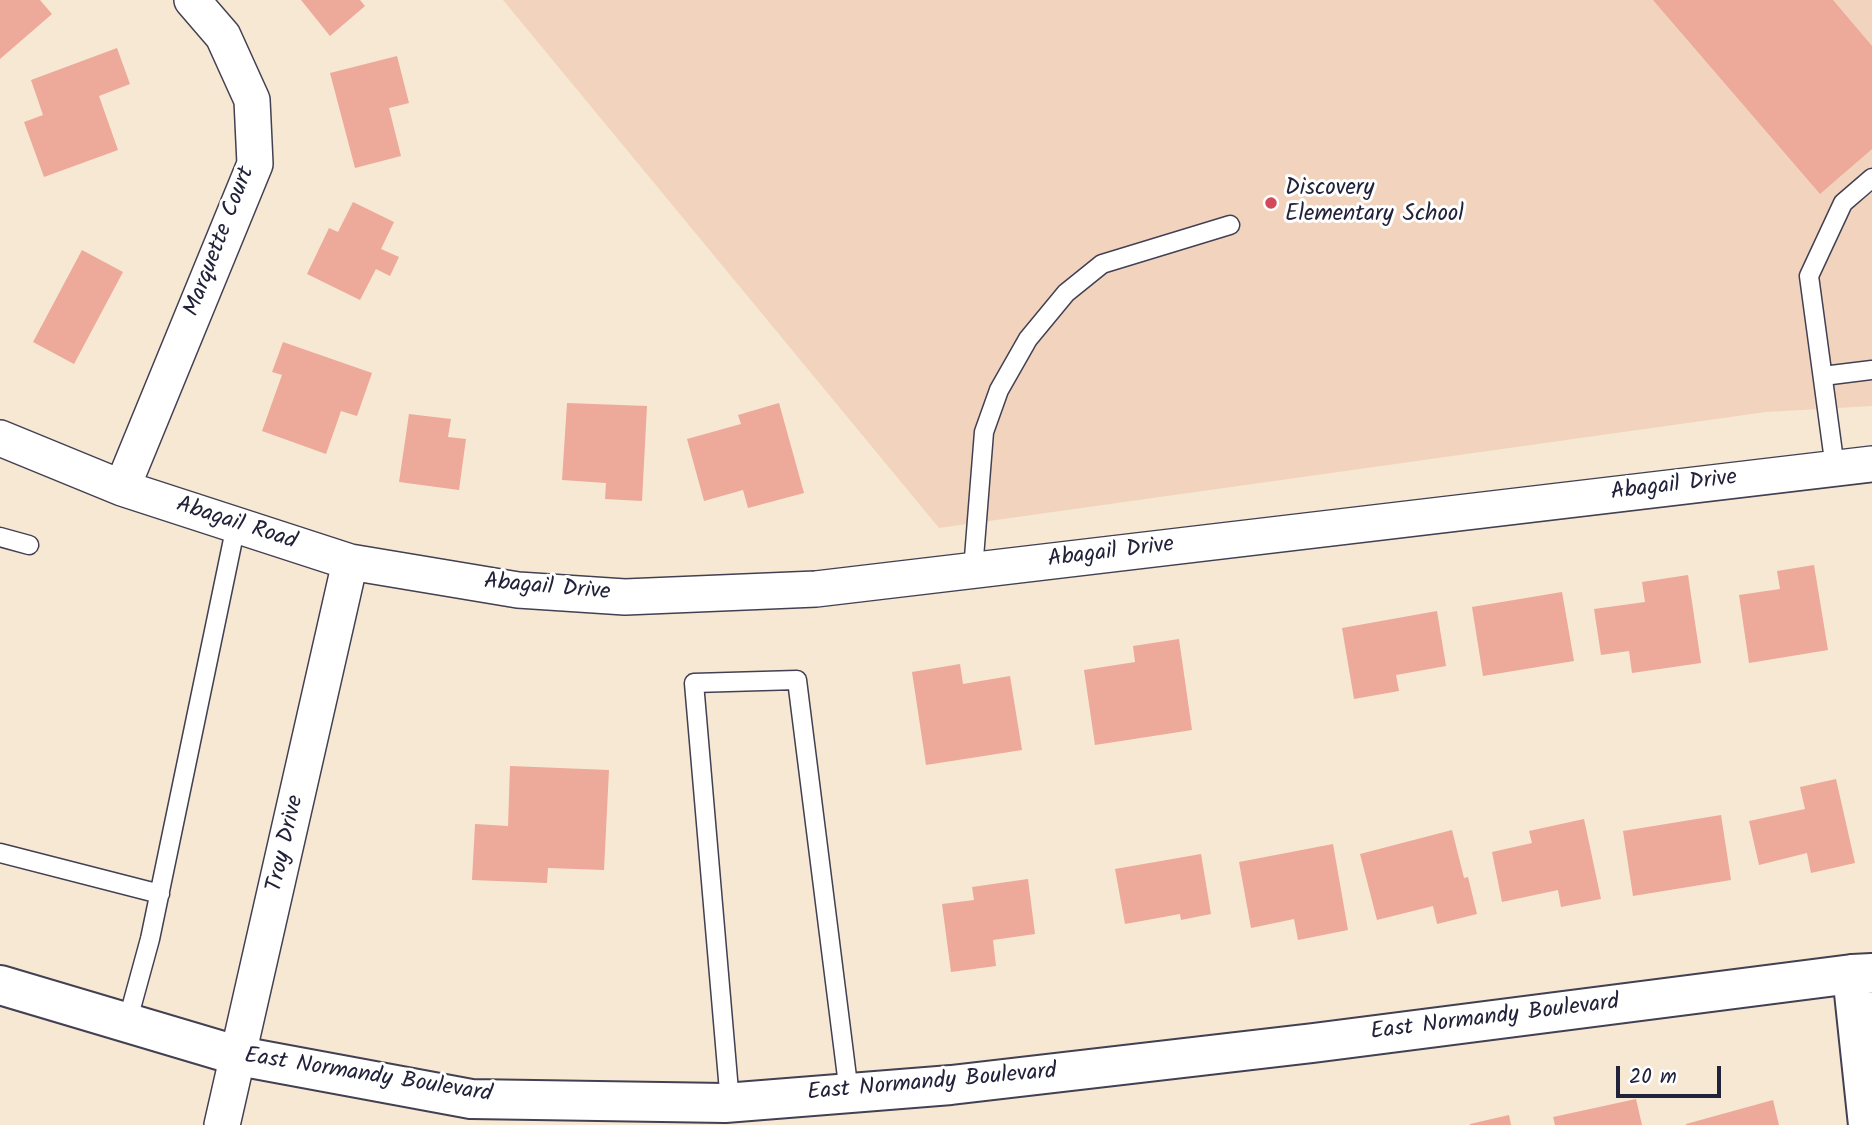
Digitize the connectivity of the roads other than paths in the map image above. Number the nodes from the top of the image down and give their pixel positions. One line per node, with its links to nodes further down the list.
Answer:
1 (192, 0): 9 (street, Marquette Court)
2 (1872, 178): 5 (lane)
3 (1230, 225): 14 (lane)
4 (1872, 370): 5 (lane)
5 (1823, 376): 8 (lane)
6 (0, 439): 9 (street)
7 (1872, 464): 8 (street, Abagail Drive)
8 (1835, 468): 14 (street, Abagail Drive)
9 (122, 488): 10 (street, Abagail Road)
10 (236, 525): 13 (street, Abagail Road); 16 (lane)
11 (0, 537): 12 (lane)
12 (29, 545)
13 (350, 562): 14 (street, Abagail Drive); 20 (street, Troy Drive)
14 (973, 570)
15 (0, 853): 16 (lane)
16 (160, 894): 19 (lane)
17 (1862, 973): 21 (street, East Normandy Boulevard); 24 (street)
18 (0, 985): 19 (street, East Normandy Boulevard)
19 (127, 1023): 20 (street, East Normandy Boulevard)
20 (239, 1056): 22 (street, East Normandy Boulevard); 23 (street, Troy Drive)
21 (849, 1093): 22 (street, East Normandy Boulevard); 22 (lane)
22 (730, 1103)
23 (222, 1125)
24 (1868, 1125)

